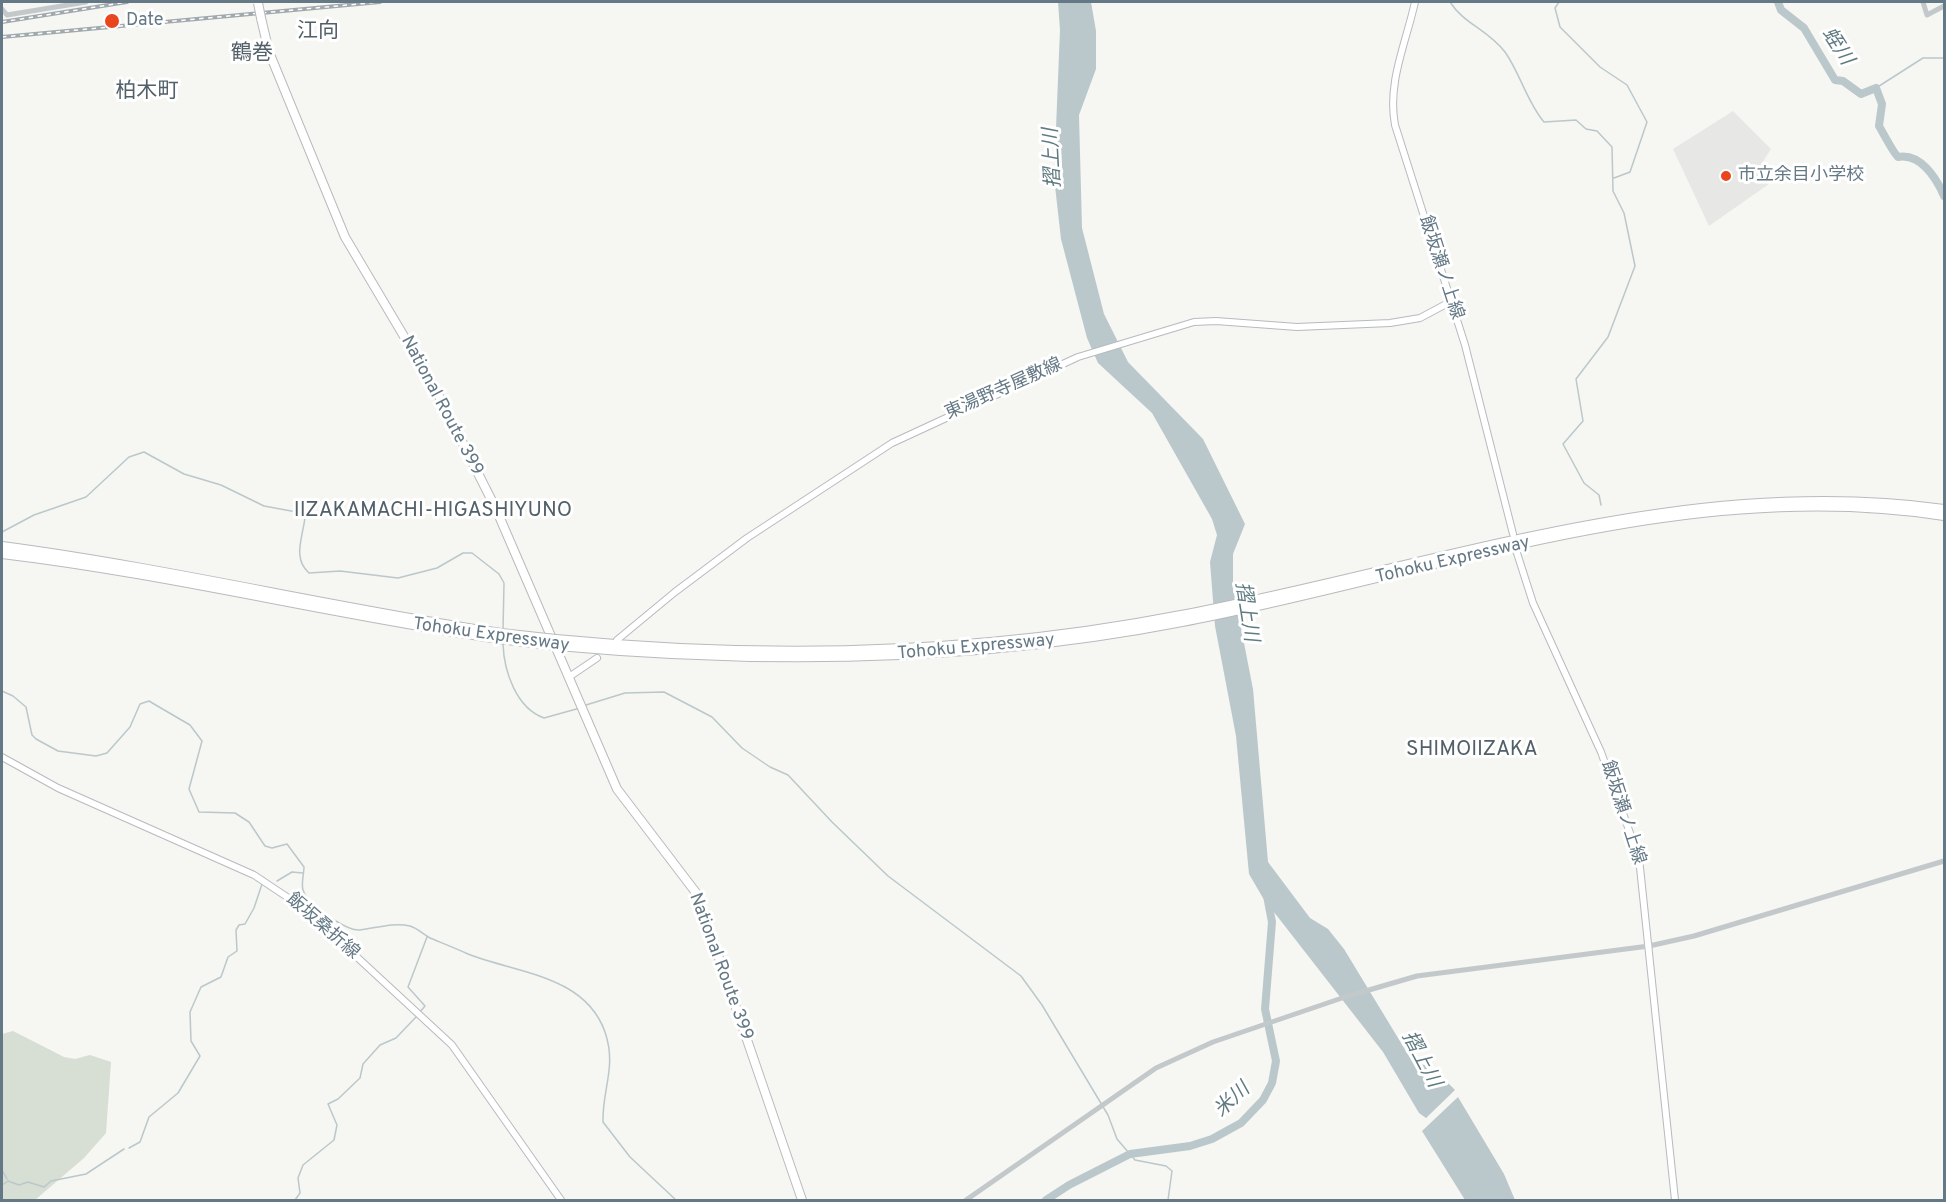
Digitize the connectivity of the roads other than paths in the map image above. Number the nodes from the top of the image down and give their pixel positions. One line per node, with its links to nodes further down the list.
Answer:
1 (86, 2): 6 (street)
2 (258, 2): 18 (highway, National Route 399, bridge)
3 (1415, 2): 7 (main road, 飯坂瀬ノ上線)
4 (1923, 2): 5 (street)
5 (1944, 6)
6 (2, 9)
7 (1450, 302): 10 (main road, 飯坂瀬ノ上線); 16 (main road, 東湯野寺屋敷線)
8 (1944, 509): 14 (highway, Tohoku Expressway)
9 (1944, 516): 14 (highway, Tohoku Expressway)
10 (1513, 534)
11 (2, 546): 15 (highway, Tohoku Expressway)
12 (1516, 550): 21 (main road, 飯坂瀬ノ上線)
13 (2, 554): 15 (highway, Tohoku Expressway)
14 (1360, 580): 15 (highway, Tohoku Expressway, bridge)
15 (500, 636)
16 (617, 640)
17 (597, 658): 18 (main road)
18 (569, 677): 23 (highway, National Route 399)
19 (2, 757): 22 (main road, 飯坂桑折線)
20 (1944, 861): 21 (street)
21 (1649, 946): 24 (street); 25 (main road, 飯坂瀬ノ上線)
22 (561, 1200)
23 (802, 1200)
24 (966, 1200)
25 (1675, 1200)

